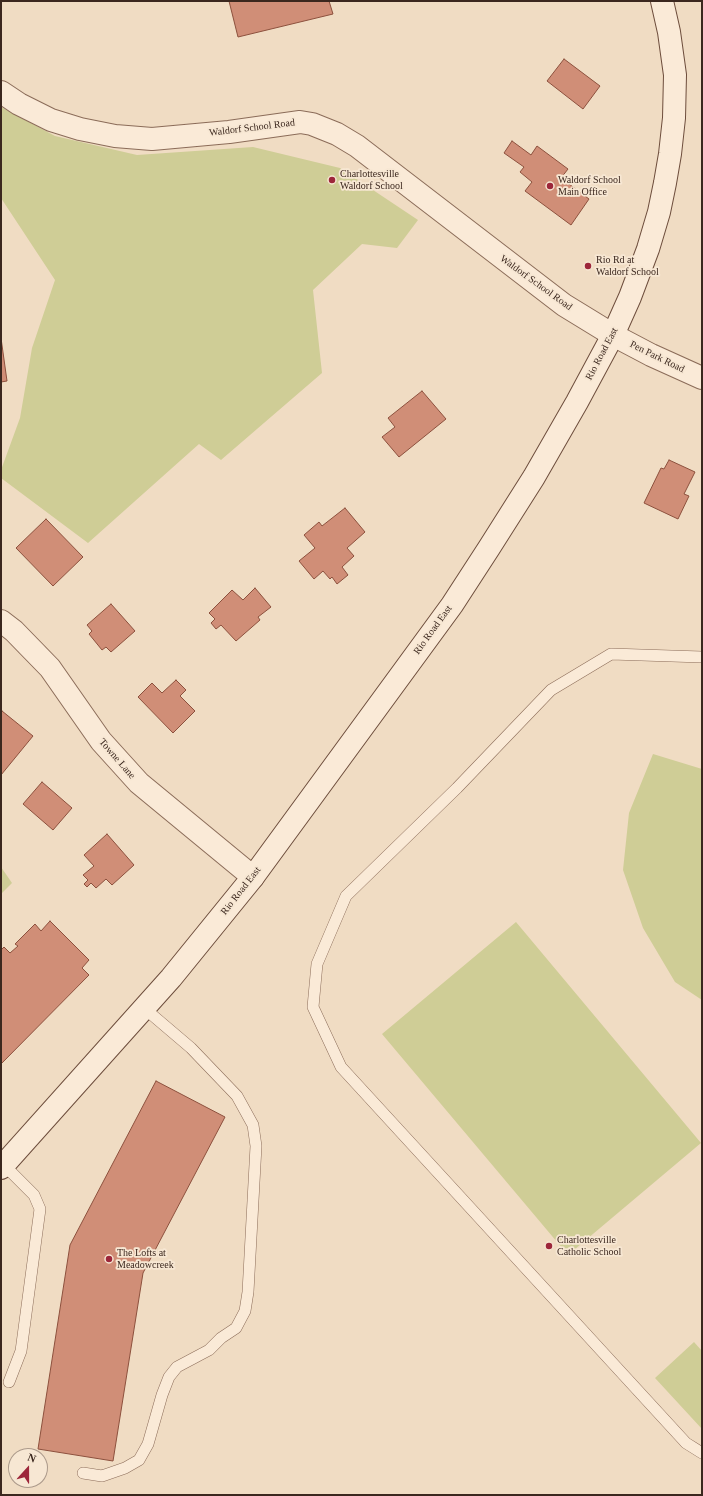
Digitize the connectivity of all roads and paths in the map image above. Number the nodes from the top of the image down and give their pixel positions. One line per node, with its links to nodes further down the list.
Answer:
1 (662, 1): 3 (street, Rio Road East)
2 (1, 92): 3 (street, Waldorf School Road)
3 (613, 334): 4 (street, Pen Park Road); 7 (street, Rio Road East)
4 (702, 378)
5 (1, 621): 7 (street, Towne Lane)
6 (702, 657): 11 (lane)
7 (253, 877): 8 (street, Rio Road East)
8 (144, 1008): 9 (street, Rio Road East); 12 (lane)
9 (2, 1165): 10 (lane)
10 (9, 1382)
11 (702, 1453)
12 (83, 1473)

